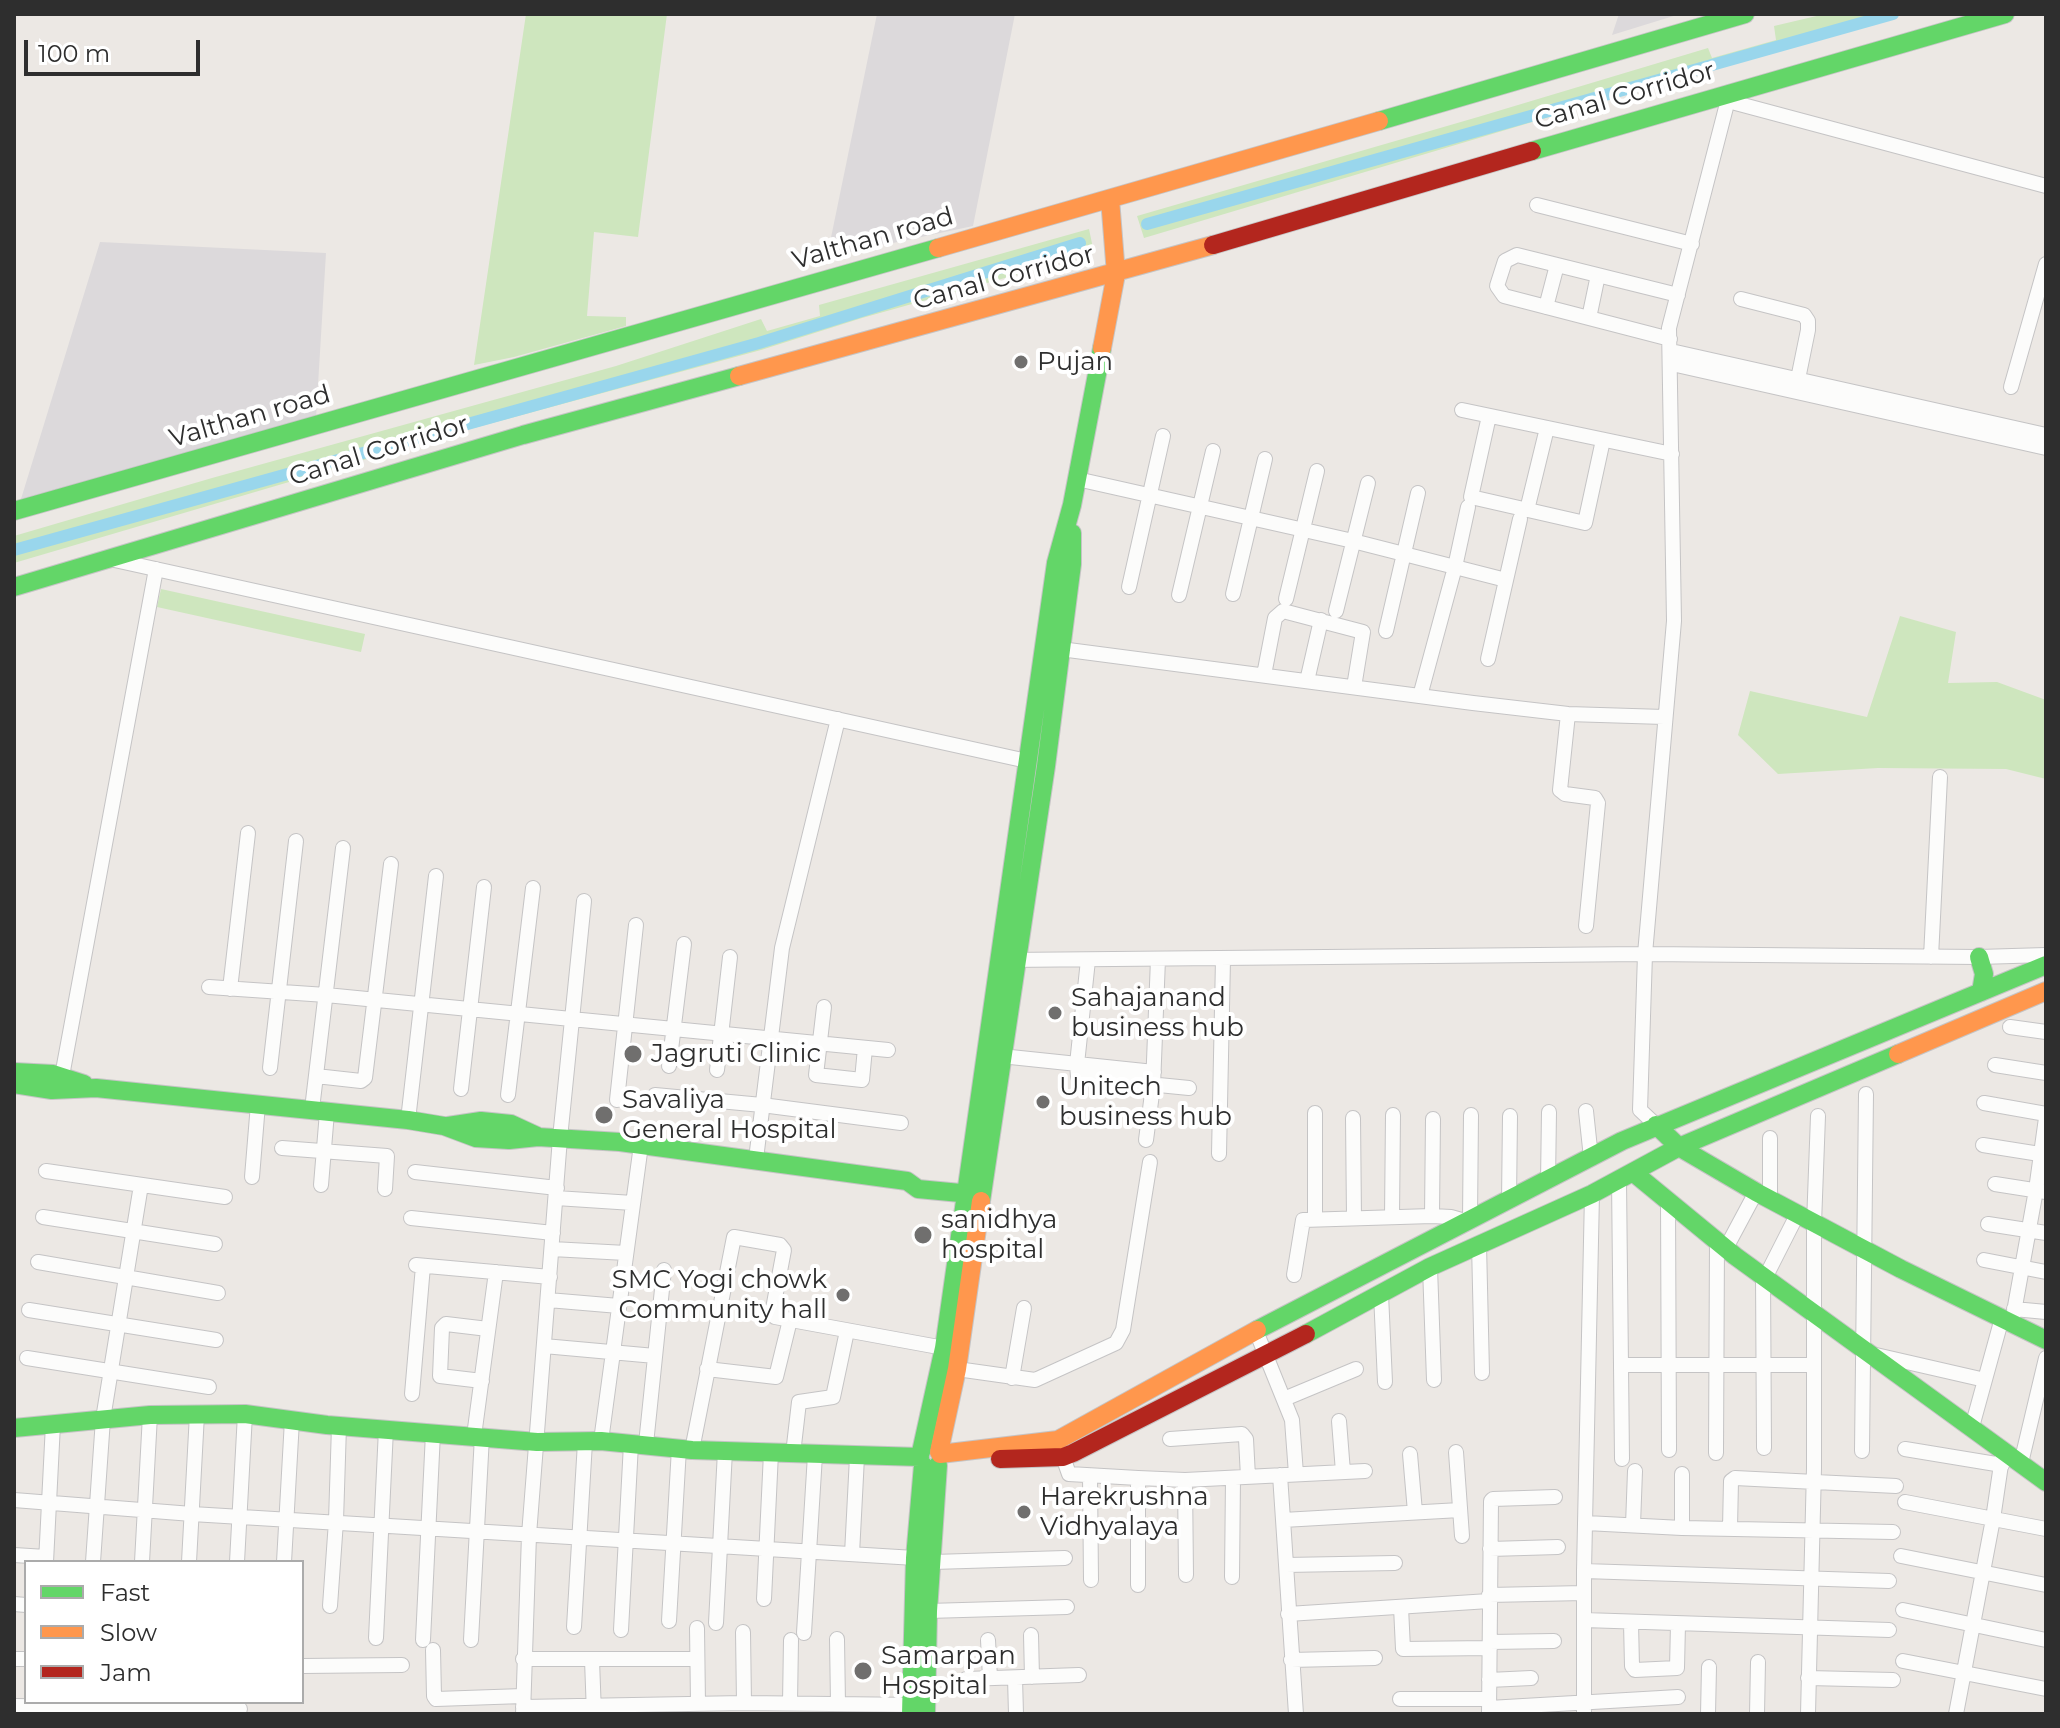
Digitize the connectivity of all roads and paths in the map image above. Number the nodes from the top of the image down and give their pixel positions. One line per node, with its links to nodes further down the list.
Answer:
1 (1745, 14): 5 (street, Valthan road)
2 (2005, 14): 3 (street, Canal Corridor)
3 (1729, 97): 4 (street); 7 (street); 10 (street, Canal Corridor)
4 (2046, 186)
5 (1110, 199): 10 (street); 37 (street, Valthan road)
6 (1537, 205): 7 (street)
7 (1692, 244): 13 (street)
8 (2046, 264): 12 (street)
9 (1557, 265): 11 (street); 15 (street); 15 (street)
10 (1116, 274): 31 (street); 43 (street, Canal Corridor)
11 (1598, 275): 13 (street); 16 (street)
12 (2043, 288): 19 (street)
13 (1678, 295): 17 (street)
14 (1741, 299): 18 (street)
15 (1546, 307): 16 (street)
16 (1589, 318): 17 (street)
17 (1671, 351): 18 (street); 26 (street); 28 (street)
18 (1798, 379): 23 (street)
19 (2011, 387)
20 (1462, 410): 21 (street)
21 (1489, 416): 22 (street); 38 (street)
22 (1547, 428): 25 (street); 38 (street)
23 (2046, 435)
24 (1163, 436): 34 (street)
25 (1603, 440): 28 (street); 38 (street)
26 (2046, 448)
27 (1213, 451): 35 (street)
28 (1672, 454): 62 (street)
29 (1265, 459): 39 (street)
30 (1317, 471): 40 (street)
31 (1077, 479): 34 (street); 55 (street)
32 (1368, 483): 41 (street)
33 (1418, 493): 42 (street)
34 (1149, 495): 35 (street); 48 (street)
35 (1200, 507): 39 (street); 50 (street)
36 (1468, 507): 44 (street)
37 (14, 511)
38 (1523, 515): 46 (street)
39 (1251, 517): 40 (street); 49 (street)
40 (1303, 530): 41 (street); 51 (street)
41 (1353, 541): 42 (street); 52 (street)
42 (1404, 555): 44 (street); 54 (street)
43 (109, 559): 45 (street); 47 (street, Canal Corridor)
44 (1455, 567): 46 (street); 60 (street)
45 (156, 569): 63 (street); 116 (street)
46 (1506, 580): 56 (street)
47 (14, 587)
48 (1129, 587)
49 (1233, 594)
50 (1179, 595)
51 (1286, 599)
52 (1336, 611)
53 (1321, 620): 57 (street); 58 (street); 59 (street)
54 (1386, 631)
55 (1052, 648): 57 (street); 64 (street); 84 (street)
56 (1488, 659)
57 (1264, 675): 58 (street)
58 (1307, 681): 59 (street)
59 (1354, 687): 60 (street)
60 (1420, 696): 61 (street)
61 (1568, 714): 62 (street); 75 (street)
62 (1664, 717): 77 (street)
63 (838, 719): 64 (street); 104 (street)
64 (1027, 761): 84 (street)
65 (1940, 777): 80 (street)
66 (248, 833): 88 (street)
67 (296, 841): 89 (street)
68 (343, 848): 92 (street)
69 (391, 864): 93 (street)
70 (436, 876): 94 (street)
71 (484, 887): 96 (street)
72 (533, 888): 97 (street)
73 (584, 901): 98 (street)
74 (636, 925): 99 (street)
75 (1586, 926)
76 (684, 944): 101 (street)
77 (1645, 954): 80 (street); 83 (street); 143 (street)
78 (2046, 955): 81 (street)
79 (730, 957): 103 (street)
80 (1931, 957): 81 (street)
81 (1979, 957): 91 (street)
82 (1158, 959): 83 (street); 85 (street); 118 (street)
83 (1223, 959): 152 (street)
84 (1006, 960): 85 (street); 108 (street); 165 (street)
85 (1088, 960): 109 (street)
86 (2046, 965): 91 (street)
87 (209, 987): 88 (street)
88 (230, 989): 89 (street)
89 (278, 991): 92 (street); 112 (street)
90 (2046, 991): 149 (street)
91 (1981, 992): 143 (street)
92 (326, 995): 93 (street); 117 (street)
93 (374, 1000): 94 (street); 117 (street)
94 (421, 1004): 96 (street); 141 (street)
95 (824, 1007): 105 (street)
96 (470, 1009): 97 (street); 122 (street)
97 (518, 1014): 98 (street); 124 (street)
98 (572, 1018): 99 (street); 144 (street)
99 (625, 1023): 101 (street); 126 (street)
100 (2010, 1027): 102 (street)
101 (673, 1028): 103 (street); 111 (street)
102 (2046, 1032)
103 (720, 1033): 104 (street); 113 (street)
104 (769, 1038): 105 (street); 129 (street)
105 (819, 1043): 106 (street); 106 (street)
106 (865, 1048): 107 (street)
107 (888, 1050)
108 (1001, 1056): 109 (street); 165 (street)
109 (1077, 1064): 118 (street)
110 (1995, 1065): 115 (street)
111 (669, 1066)
112 (270, 1068)
113 (717, 1070)
114 (14, 1072): 116 (street)
115 (2046, 1073)
116 (62, 1076): 120 (street)
117 (316, 1076): 130 (street)
118 (1154, 1079): 121 (street); 146 (street)
119 (14, 1084): 120 (street)
120 (96, 1088): 128 (street)
121 (1189, 1088)
122 (461, 1089)
123 (1866, 1094): 192 (street)
124 (508, 1095)
125 (655, 1095): 129 (street)
126 (617, 1100)
127 (1984, 1103): 138 (street)
128 (258, 1104): 130 (street); 160 (street)
129 (762, 1105): 142 (street); 155 (street)
130 (319, 1110): 141 (street); 151 (street)
131 (1586, 1111): 154 (street)
132 (1549, 1112): 161 (street)
133 (1315, 1113): 180 (street)
134 (1393, 1115): 177 (street)
135 (1471, 1115): 182 (street)
136 (1510, 1116): 172 (street)
137 (1818, 1116): 181 (street)
138 (2046, 1116): 153 (street)
139 (1353, 1118): 179 (street)
140 (1433, 1119): 175 (street)
141 (408, 1120): 144 (street)
142 (901, 1123)
143 (1656, 1125): 149 (street); 154 (street)
144 (560, 1138): 147 (street); 168 (street)
145 (1770, 1138): 170 (street)
146 (1146, 1140)
147 (641, 1145): 155 (street); 174 (street)
148 (1983, 1145): 153 (street)
149 (1679, 1147): 159 (street); 170 (street)
150 (282, 1148): 151 (street)
151 (324, 1151): 164 (street); 166 (street)
152 (1219, 1154)
153 (2044, 1154): 167 (street)
154 (1591, 1158): 161 (street)
155 (756, 1159): 165 (street)
156 (1150, 1162): 239 (street)
157 (46, 1171): 163 (street)
158 (415, 1172): 168 (street)
159 (1627, 1176): 169 (street); 173 (street); 229 (street)
160 (252, 1177)
161 (1548, 1181): 172 (street)
162 (1995, 1184): 167 (street)
163 (141, 1185): 171 (street); 184 (street)
164 (321, 1185)
165 (974, 1188): 222 (street); 235 (street)
166 (385, 1189)
167 (2041, 1191): 185 (street)
168 (556, 1193): 174 (street); 186 (street)
169 (1592, 1194): 189 (street); 308 (street)
170 (1763, 1196): 181 (street); 190 (street)
171 (225, 1197)
172 (1509, 1201): 182 (street)
173 (1668, 1202): 190 (street); 233 (street)
174 (633, 1203): 193 (street)
175 (1432, 1216): 177 (street); 182 (street)
176 (43, 1217): 184 (street)
177 (1392, 1217): 179 (street)
178 (411, 1218): 186 (street)
179 (1354, 1218): 180 (street)
180 (1315, 1219): 201 (street)
181 (1805, 1219): 192 (street); 203 (street); 211 (street)
182 (1468, 1220): 218 (street)
183 (1988, 1224): 185 (street)
184 (134, 1231): 188 (street); 204 (street)
185 (2029, 1231): 187 (street); 197 (street)
186 (553, 1233): 191 (street)
187 (2046, 1233)
188 (215, 1244)
189 (1479, 1244): 196 (street); 238 (street)
190 (1721, 1245): 203 (street); 230 (street)
191 (552, 1249): 193 (street); 202 (street)
192 (1863, 1249): 213 (street); 223 (street)
193 (626, 1253): 208 (street)
194 (1984, 1260): 197 (street)
195 (38, 1262): 204 (street)
196 (1430, 1267): 206 (street); 240 (street)
197 (2022, 1268): 200 (street); 213 (street)
198 (664, 1270): 225 (street)
199 (496, 1272): 202 (street); 216 (street); 245 (street)
200 (2046, 1272)
201 (1294, 1275)
202 (550, 1277): 207 (street)
203 (1764, 1277): 211 (street); 231 (street)
204 (127, 1280): 205 (street); 215 (street)
205 (218, 1293)
206 (1381, 1294): 226 (street); 243 (street)
207 (548, 1300): 208 (street); 221 (street)
208 (619, 1306): 224 (street)
209 (1024, 1308): 239 (street)
210 (29, 1310): 215 (street)
211 (1814, 1312): 223 (street); 232 (street)
212 (2046, 1312): 213 (street)
213 (2010, 1317): 220 (street); 241 (street)
214 (790, 1320): 217 (street); 234 (street); 234 (street)
215 (120, 1324): 219 (street); 237 (street)
216 (488, 1329): 242 (street); 242 (street)
217 (847, 1331): 222 (street); 273 (street)
218 (1256, 1331): 226 (street); 278 (street)
219 (216, 1340)
220 (2046, 1340)
221 (544, 1346): 224 (street); 262 (street)
222 (944, 1348): 278 (street)
223 (1866, 1351): 241 (street); 255 (street); 269 (street)
224 (613, 1353): 225 (street); 261 (street)
225 (655, 1356): 263 (street)
226 (1266, 1356): 246 (street); 277 (street)
227 (27, 1358): 237 (street)
228 (2046, 1358): 280 (street)
229 (1621, 1365): 233 (street); 279 (street)
230 (1717, 1365): 231 (street); 233 (street); 272 (street)
231 (1764, 1365): 232 (street); 264 (street)
232 (1814, 1365): 291 (street)
233 (1669, 1366): 267 (street)
234 (707, 1369): 265 (street)
235 (957, 1369): 239 (street); 278 (street)
236 (1356, 1369): 246 (street)
237 (112, 1371): 244 (street); 250 (street)
238 (1482, 1373)
239 (1012, 1378)
240 (1434, 1380)
241 (1985, 1380): 255 (street)
242 (482, 1381): 259 (street)
243 (1385, 1382)
244 (209, 1387)
245 (412, 1394)
246 (1284, 1399): 284 (street)
247 (197, 1414): 248 (street); 249 (street); 302 (street)
248 (245, 1414): 251 (street); 303 (street)
249 (150, 1415): 250 (street); 299 (street)
250 (103, 1419): 253 (street); 298 (street)
251 (292, 1420): 254 (street); 304 (street)
252 (1339, 1421): 283 (street)
253 (53, 1424): 256 (street); 297 (street)
254 (339, 1426): 257 (street); 307 (street)
255 (1972, 1427): 280 (street)
256 (14, 1428)
257 (386, 1429): 258 (street); 309 (street)
258 (433, 1433): 259 (street); 311 (street)
259 (478, 1436): 262 (street); 316 (street)
260 (1170, 1439): 289 (street)
261 (593, 1441): 262 (street); 263 (street); 320 (street)
262 (537, 1442): 318 (street)
263 (639, 1444): 265 (street); 321 (street)
264 (1764, 1448)
265 (685, 1449): 268 (street); 322 (street)
266 (1905, 1449): 280 (street)
267 (1669, 1450)
268 (725, 1451): 271 (street); 323 (street)
269 (1862, 1451)
270 (1456, 1452): 300 (street)
271 (771, 1453): 273 (street); 325 (street)
272 (1716, 1453)
273 (793, 1454): 275 (street)
274 (1410, 1454): 301 (street)
275 (815, 1455): 276 (street); 327 (street)
276 (857, 1457): 278 (street); 328 (street)
277 (1063, 1457): 278 (street); 287 (street)
278 (932, 1458): 338 (street)
279 (1622, 1459)
280 (2008, 1460): 292 (street); 305 (street)
281 (1365, 1471): 283 (street)
282 (1635, 1471): 310 (street)
283 (1343, 1472): 284 (street)
284 (1296, 1474): 286 (street)
285 (1682, 1474): 312 (street)
286 (1280, 1475): 289 (street); 306 (street)
287 (1090, 1476): 288 (street); 346 (street)
288 (1138, 1478): 290 (street); 348 (street)
289 (1240, 1478): 290 (street); 344 (street)
290 (1185, 1480): 343 (street)
291 (1814, 1480): 293 (street); 313 (street); 315 (street)
292 (2046, 1482)
293 (1896, 1486)
294 (1555, 1497): 326 (street)
295 (14, 1500): 297 (street)
296 (1905, 1502): 305 (street)
297 (50, 1503): 298 (street); 332 (street)
298 (97, 1506): 299 (street); 333 (street)
299 (145, 1509): 302 (street); 334 (street)
300 (1460, 1510): 301 (street); 319 (street)
301 (1415, 1512): 306 (street)
302 (192, 1514): 303 (street); 335 (street)
303 (240, 1516): 304 (street); 336 (street)
304 (286, 1518): 307 (street); 337 (street)
305 (1993, 1519): 314 (street); 342 (street)
306 (1283, 1520): 340 (street)
307 (336, 1521): 309 (street); 353 (street)
308 (1586, 1523): 310 (street); 341 (street)
309 (383, 1525): 311 (street); 372 (street)
310 (1633, 1525): 312 (street)
311 (430, 1528): 316 (street); 406 (street)
312 (1682, 1528): 313 (street)
313 (1730, 1528): 315 (street)
314 (2046, 1529)
315 (1812, 1530): 317 (street); 345 (street)
316 (477, 1531): 318 (street); 374 (street)
317 (1893, 1532)
318 (529, 1535): 320 (street); 380 (street)
319 (1462, 1536)
320 (578, 1538): 321 (street); 366 (street)
321 (625, 1541): 322 (street); 368 (street)
322 (673, 1543): 323 (street); 360 (street)
323 (719, 1547): 325 (street); 361 (street)
324 (1558, 1547): 326 (street)
325 (766, 1549): 327 (street); 352 (street)
326 (1490, 1549): 351 (street)
327 (810, 1551): 328 (street); 403 (street)
328 (852, 1554): 338 (street)
329 (14, 1555): 332 (street)
330 (1901, 1556): 342 (street)
331 (1065, 1558): 338 (street)
332 (46, 1559)
333 (93, 1560)
334 (142, 1560)
335 (189, 1560)
336 (237, 1560)
337 (284, 1560)
338 (924, 1560): 357 (street); 412 (street)
339 (1395, 1563): 340 (street)
340 (1286, 1565): 358 (street)
341 (1584, 1571): 345 (street); 350 (street)
342 (1983, 1571): 349 (street); 363 (street)
343 (1186, 1575)
344 (1232, 1577)
345 (1812, 1577): 347 (street); 365 (street)
346 (1091, 1580)
347 (1889, 1581)
348 (1138, 1585)
349 (2046, 1585)
350 (1584, 1593): 351 (street); 359 (street)
351 (1489, 1598): 355 (street); 378 (street)
352 (764, 1599)
353 (330, 1606)
354 (1067, 1607): 357 (street)
355 (1401, 1607): 358 (street); 378 (street)
356 (1903, 1610): 363 (street)
357 (928, 1611): 412 (street)
358 (1288, 1614): 383 (street)
359 (1584, 1620): 362 (street); 411 (street)
360 (669, 1621)
361 (716, 1623)
362 (1631, 1623): 364 (street); 364 (street)
363 (1974, 1623): 376 (street); 389 (street)
364 (1678, 1624): 365 (street)
365 (1808, 1626): 369 (street); 395 (street)
366 (574, 1627)
367 (697, 1628): 381 (street)
368 (621, 1630)
369 (1889, 1630)
370 (743, 1632): 402 (street)
371 (1031, 1635): 391 (street)
372 (376, 1638)
373 (837, 1639): 405 (street)
374 (471, 1640)
375 (988, 1640): 392 (street)
376 (2046, 1640)
377 (1554, 1641): 378 (street)
378 (1490, 1645): 397 (street)
379 (1375, 1658): 383 (street)
380 (523, 1659): 382 (street); 406 (street)
381 (696, 1659): 382 (street); 404 (street)
382 (592, 1660): 413 (street)
383 (1291, 1660): 415 (street)
384 (1903, 1661): 389 (street)
385 (1758, 1662): 417 (street)
386 (402, 1665): 387 (street)
387 (304, 1666)
388 (1709, 1667): 416 (street)
389 (1963, 1674): 399 (street); 419 (street)
390 (1079, 1675): 391 (street)
391 (1032, 1677): 393 (street)
392 (990, 1678): 393 (street); 396 (street)
393 (1015, 1678): 414 (street)
394 (1531, 1678): 397 (street)
395 (1808, 1678): 398 (street); 418 (street)
396 (966, 1679)
397 (1489, 1680): 409 (street)
398 (1893, 1680)
399 (2046, 1689)
400 (1678, 1697): 411 (street)
401 (1400, 1699): 409 (street)
402 (744, 1703): 403 (street); 404 (street)
403 (790, 1703): 405 (street)
404 (698, 1704): 413 (street)
405 (838, 1704): 412 (street)
406 (523, 1705): 413 (street)
407 (14, 1706): 408 (street)
408 (74, 1707): 410 (street)
409 (1489, 1707): 411 (street)
410 (240, 1708)
411 (1584, 1708)
412 (918, 1709)
413 (594, 1710)
414 (1016, 1714)
415 (1296, 1714)
416 (1708, 1714)
417 (1757, 1714)
418 (1808, 1714)
419 (1956, 1714)

